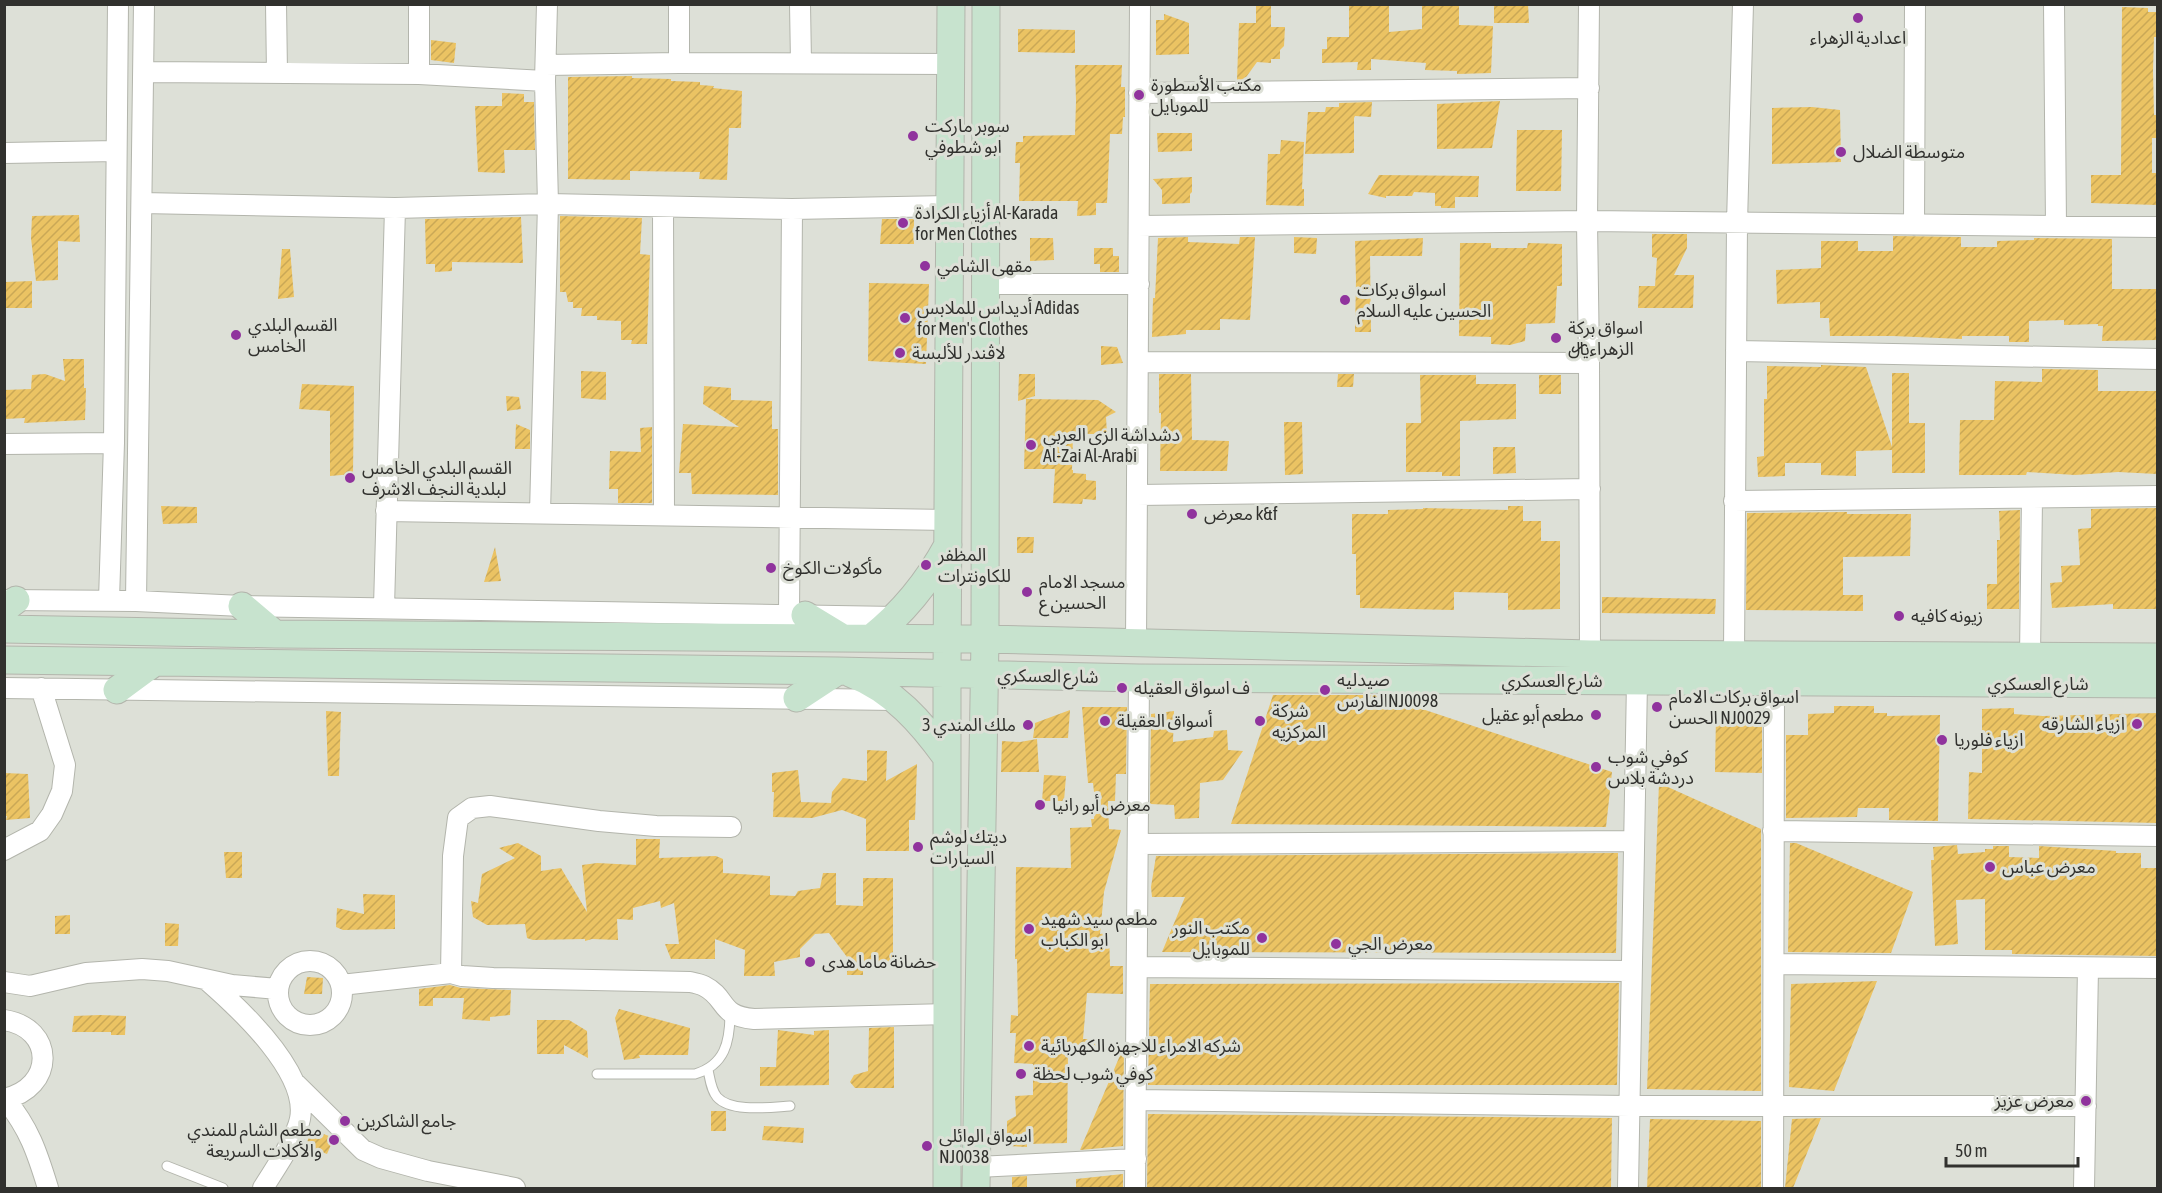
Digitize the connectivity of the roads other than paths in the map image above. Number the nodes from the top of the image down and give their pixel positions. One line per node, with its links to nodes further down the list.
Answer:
1 (118, 4): 25 (street)
2 (144, 4): 19 (street)
3 (276, 4): 20 (street)
4 (419, 4): 22 (street)
5 (547, 4): 21 (street)
6 (679, 4): 16 (street)
7 (800, 4): 17 (street)
8 (951, 4): 15 (main road)
9 (1140, 4): 24 (street)
10 (1589, 4): 23 (street)
11 (1743, 4): 34 (street)
12 (1915, 4): 35 (street)
13 (2054, 4): 37 (street)
14 (986, 17): 15 (main road); 39 (main road)
15 (951, 33): 18 (main road)
16 (679, 63): 17 (street); 21 (street)
17 (801, 63): 18 (street)
18 (952, 64): 29 (main road)
19 (145, 72): 20 (street); 27 (street)
20 (277, 73): 22 (street)
21 (546, 73): 22 (street); 28 (street)
22 (419, 74)
23 (1589, 88): 24 (street); 33 (street)
24 (1139, 93): 36 (street)
25 (116, 151): 26 (street); 45 (street)
26 (4, 153)
27 (142, 203): 31 (street); 58 (street)
28 (548, 204): 30 (street); 31 (street); 53 (street)
29 (949, 206): 32 (street); 56 (main road)
30 (663, 207): 32 (street); 54 (street)
31 (395, 208): 52 (street)
32 (792, 210): 55 (street)
33 (1587, 221): 34 (street); 36 (street); 44 (street)
34 (1737, 223): 35 (street); 41 (street)
35 (1914, 225): 37 (street)
36 (1139, 226): 40 (street)
37 (2056, 226): 38 (street)
38 (2157, 227)
39 (986, 284): 40 (street); 69 (main road)
40 (1139, 284): 43 (street)
41 (1736, 351): 42 (street); 51 (street)
42 (2157, 359)
43 (1139, 362): 44 (street); 48 (street)
44 (1589, 363): 47 (street)
45 (114, 442): 46 (street); 57 (street)
46 (4, 444)
47 (1590, 489): 48 (street); 71 (street)
48 (1138, 495): 70 (street)
49 (2157, 496): 50 (street)
50 (2032, 498): 51 (street); 73 (street)
51 (1734, 501): 72 (street)
52 (386, 511): 53 (street); 61 (street)
53 (540, 513): 54 (street)
54 (664, 515): 55 (street)
55 (790, 517): 56 (street); 62 (street)
56 (948, 532): 63 (main road); 68 (main road)
57 (109, 600): 58 (street); 59 (street)
58 (136, 601): 60 (street)
59 (8, 603)
60 (242, 606): 61 (street); 65 (main road)
61 (384, 607): 62 (street)
62 (797, 615): 63 (street); 66 (main road)
63 (896, 617): 67 (main road)
64 (4, 629): 65 (main road, شارع العسكري)
65 (275, 634): 66 (main road, شارع العسكري)
66 (844, 638): 67 (main road, شارع العسكري)
67 (871, 638): 68 (main road, شارع العسكري)
68 (948, 638): 69 (main road, شارع العسكري); 80 (main road)
69 (985, 639): 70 (main road, شارع العسكري); 81 (main road)
70 (1136, 644): 71 (main road, شارع العسكري)
71 (1590, 654): 72 (main road, شارع العسكري)
72 (1734, 655): 73 (main road, شارع العسكري)
73 (2030, 657): 74 (main road, شارع العسكري)
74 (2071, 657): 75 (main road, شارع العسكري); 85 (main road)
75 (2116, 657): 76 (main road, شارع العسكري); 86 (main road)
76 (2157, 657)
77 (4, 660): 78 (main road, شارع العسكري)
78 (155, 662): 79 (main road, شارع العسكري); 90 (main road)
79 (842, 671): 80 (main road, شارع العسكري); 91 (main road); 92 (main road)
80 (947, 674): 81 (main road, شارع العسكري); 93 (main road)
81 (985, 675): 82 (main road, شارع العسكري); 124 (main road)
82 (1139, 678): 83 (main road, شارع العسكري); 98 (street)
83 (1637, 681): 84 (main road, شارع العسكري); 97 (street)
84 (1774, 682): 85 (main road, شارع العسكري); 95 (street)
85 (2068, 684): 86 (main road, شارع العسكري)
86 (2115, 684): 87 (main road, شارع العسكري)
87 (2157, 684)
88 (4, 688): 89 (street)
89 (41, 688): 90 (street); 99 (street)
90 (117, 690): 91 (street)
91 (797, 698): 92 (street)
92 (895, 700): 93 (main road)
93 (947, 758): 111 (main road)
94 (731, 827): 105 (street)
95 (1773, 831): 96 (street); 100 (street)
96 (2157, 836)
97 (1634, 841): 98 (street); 104 (street)
98 (1138, 844): 101 (street)
99 (4, 850)
100 (1774, 964): 102 (street); 118 (street)
101 (1137, 967): 104 (street); 117 (street)
102 (2088, 968): 103 (street); 121 (street)
103 (2157, 968)
104 (1631, 971): 120 (street)
105 (451, 973): 108 (street); 110 (street)
106 (206, 980): 107 (street); 109 (street); 115 (street)
107 (4, 982)
108 (341, 984): 109 (street); 109 (street)
109 (278, 989)
110 (730, 1013): 111 (street); 113 (lane)
111 (948, 1014): 129 (main road)
112 (4, 1020): 116 (street)
113 (708, 1070): 114 (lane); 119 (lane)
114 (597, 1074)
115 (296, 1084): 127 (street); 128 (street)
116 (5, 1099): 125 (street)
117 (1136, 1100): 120 (street); 122 (street)
118 (1774, 1105): 120 (street); 121 (street); 132 (street)
119 (790, 1106)
120 (1629, 1106): 131 (street)
121 (2086, 1106): 133 (street)
122 (1136, 1159): 124 (street); 130 (street)
123 (167, 1166): 126 (lane)
124 (976, 1178)
125 (48, 1188)
126 (223, 1188)
127 (263, 1188)
128 (515, 1188)
129 (948, 1188)
130 (1135, 1188)
131 (1628, 1188)
132 (1773, 1188)
133 (2084, 1188)

